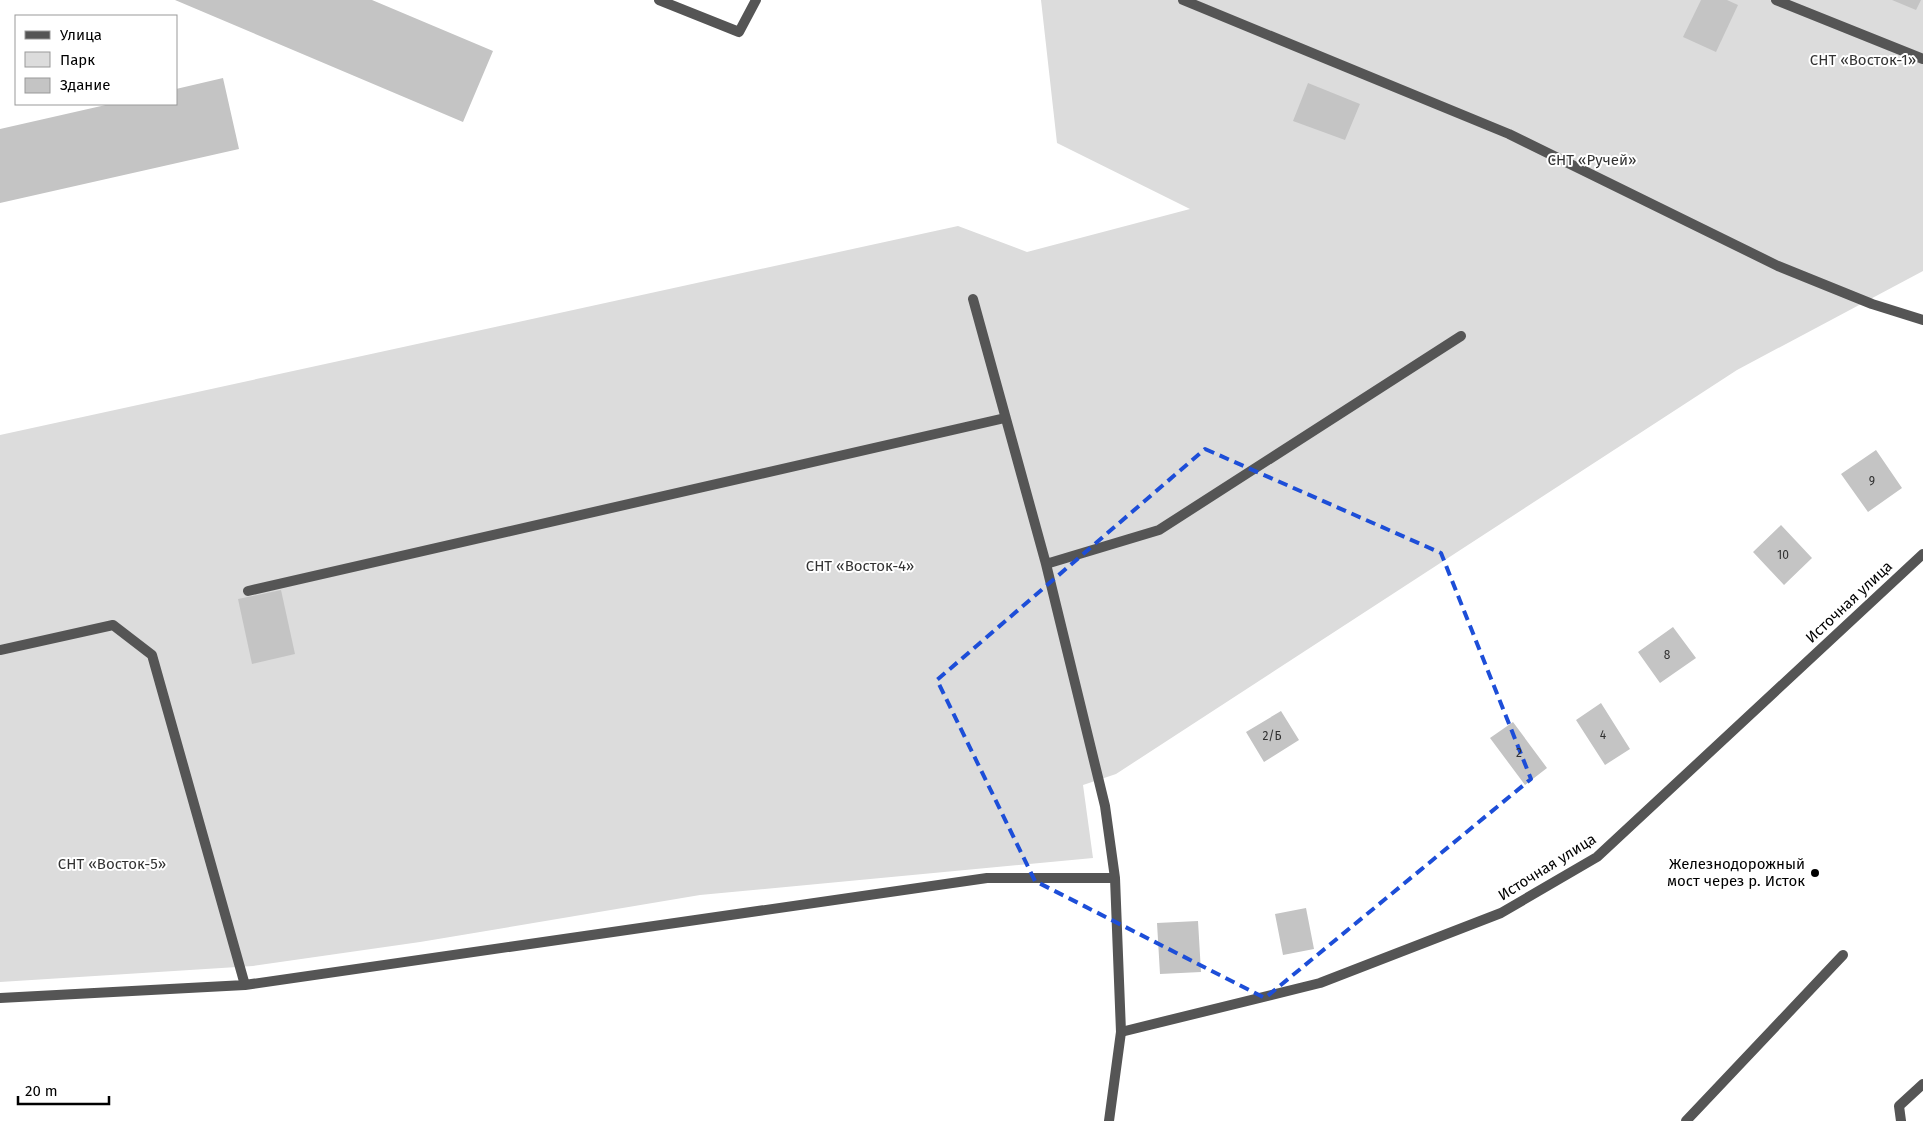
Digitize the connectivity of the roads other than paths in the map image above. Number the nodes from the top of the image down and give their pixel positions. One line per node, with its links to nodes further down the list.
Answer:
1 (659, 0): 2 (street)
2 (756, 0)
3 (1183, 0): 7 (street)
4 (1776, 0): 5 (street)
5 (1923, 60)
6 (973, 299): 9 (street)
7 (1923, 320)
8 (1462, 336): 11 (street)
9 (1005, 418): 11 (street); 12 (street)
10 (1923, 554): 18 (street, Источная улица)
11 (1046, 564): 14 (street)
12 (248, 591)
13 (0, 650): 16 (street)
14 (1115, 878): 16 (street); 18 (street)
15 (1843, 955): 21 (street)
16 (245, 985): 17 (street)
17 (0, 998)
18 (1121, 1032): 20 (street)
19 (1923, 1084): 22 (street)
20 (1109, 1121)
21 (1686, 1121)
22 (1901, 1121)

